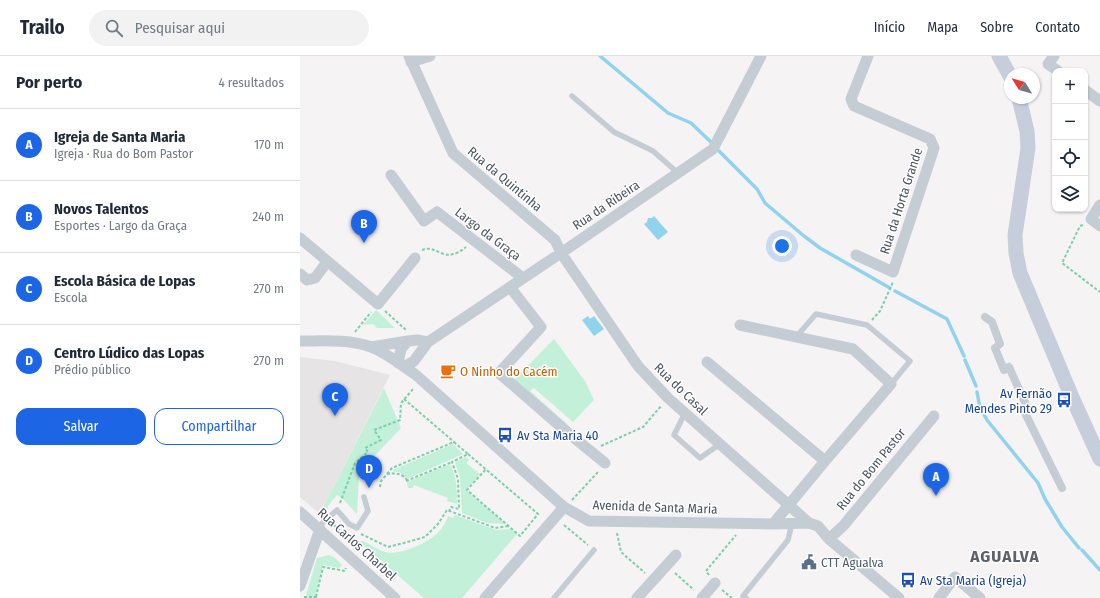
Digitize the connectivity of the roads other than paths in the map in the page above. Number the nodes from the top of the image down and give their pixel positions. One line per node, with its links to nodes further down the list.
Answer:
1 (430, 56): 6 (street)
2 (761, 56): 13 (street, Rua da Ribeira)
3 (868, 56): 19 (street, Rua da Horta Grande)
4 (999, 56): 7 (main road)
5 (1054, 56): 8 (street)
6 (410, 59): 18 (street, Rua da Quintinha)
7 (1006, 68)
8 (1054, 68)
9 (1088, 92): 11 (street)
10 (572, 96): 13 (lane)
11 (1100, 101)
12 (1020, 104): 38 (main road)
13 (678, 174): 18 (street, Rua da Ribeira)
14 (391, 175): 23 (street, Largo da Graça)
15 (1100, 205): 16 (street)
16 (1100, 226)
17 (300, 238): 21 (street)
18 (561, 253): 23 (street, Rua da Ribeira); 35 (street, Rua do Casal)
19 (856, 255)
20 (415, 258): 21 (street)
21 (327, 262): 22 (street)
22 (300, 274)
23 (523, 278): 24 (street, Rua da Ribeira)
24 (510, 287): 29 (street, Rua da Ribeira); 40 (street)
25 (986, 317): 41 (street)
26 (740, 325): 27 (street)
27 (795, 337): 34 (street); 34 (lane)
28 (300, 341): 30 (street, Avenida de Santa Maria)
29 (418, 341): 30 (street, Rua da Ribeira); 32 (street, Rua da Ribeira); 32 (street, Rua da Ribeira); 33 (street)
30 (371, 347): 32 (street, Avenida de Santa Maria)
31 (707, 362): 39 (street)
32 (401, 365): 33 (street, Avenida de Santa Maria)
33 (418, 378): 44 (street, Avenida de Santa Maria)
34 (891, 384): 39 (street)
35 (685, 413): 37 (street, Rua do Casal); 37 (lane)
36 (934, 416): 50 (street, Rua do Bom Pastor)
37 (720, 444): 43 (street, Rua do Casal)
38 (1100, 459)
39 (825, 461): 43 (street)
40 (602, 467)
41 (1062, 488)
42 (364, 497): 49 (lane)
43 (789, 504): 47 (street, Rua do Casal); 48 (street)
44 (564, 507): 48 (street, Avenida de Santa Maria); 57 (street)
45 (300, 512): 49 (street, Rua Carlos Charbel)
46 (792, 523): 47 (street, Avenida de Santa Maria); 48 (street, Avenida de Santa Maria); 61 (lane)
47 (809, 523): 50 (street)
48 (773, 524)
49 (319, 528): 54 (street); 56 (street, Rua Carlos Charbel)
50 (829, 539): 55 (street)
51 (594, 550): 58 (lane)
52 (676, 555): 59 (street)
53 (715, 583): 60 (street)
54 (300, 586)
55 (895, 597)
56 (395, 598)
57 (485, 598)
58 (554, 598)
59 (637, 598)
60 (702, 598)
61 (746, 598)
62 (939, 598): 63 (street)
63 (980, 598)

